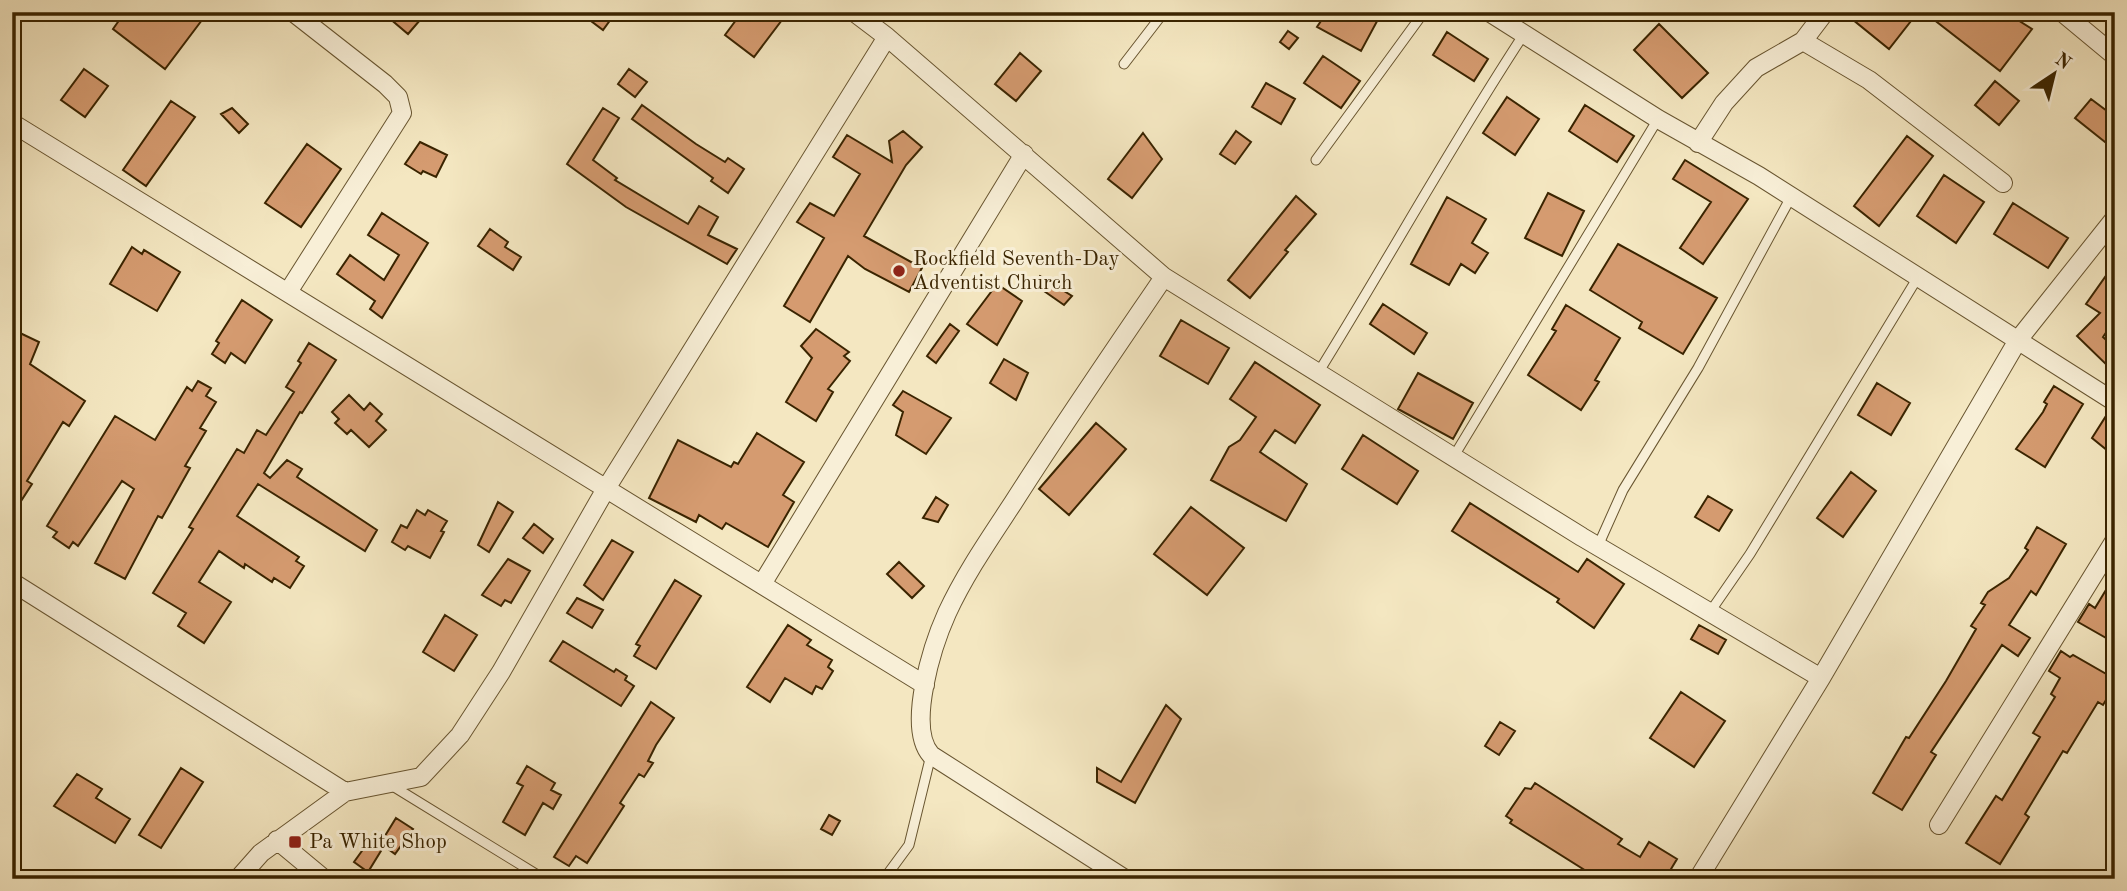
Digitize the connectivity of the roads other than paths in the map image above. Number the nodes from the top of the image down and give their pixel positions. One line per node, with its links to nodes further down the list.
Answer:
1 (293, 12): 23 (street)
2 (854, 12): 9 (street)
3 (1164, 12): 12 (lane)
4 (1424, 12): 17 (lane)
5 (1825, 12): 10 (street)
6 (2062, 12): 11 (street)
7 (1490, 13): 8 (street)
8 (1524, 34): 13 (street); 25 (lane)
9 (887, 37): 16 (street); 28 (street)
10 (1803, 41): 15 (street); 18 (street)
11 (2115, 56)
12 (1124, 64)
13 (1658, 119): 15 (street); 27 (lane)
14 (12, 123): 23 (street)
15 (1698, 143): 19 (street)
16 (1024, 154): 21 (street); 32 (street)
17 (1316, 160)
18 (2003, 183)
19 (1791, 197): 22 (street); 30 (lane)
20 (2115, 218): 24 (street)
21 (1164, 277): 25 (street); 35 (street)
22 (1918, 277): 24 (street); 33 (lane)
23 (288, 292): 28 (street)
24 (2018, 341): 26 (street); 34 (street)
25 (1317, 373): 27 (street)
26 (2115, 402)
27 (1454, 456): 30 (street)
28 (607, 487): 32 (street); 37 (street)
29 (2115, 540): 39 (street)
30 (1598, 546): 33 (street)
31 (12, 582): 38 (street)
32 (762, 584): 35 (street)
33 (1710, 612): 34 (street)
34 (1821, 678): 46 (street)
35 (925, 685): 36 (street)
36 (931, 755): 44 (lane); 45 (street)
37 (391, 785): 38 (street); 43 (lane)
38 (345, 792): 40 (street)
39 (1940, 825)
40 (278, 839): 41 (street); 42 (street)
41 (238, 879)
42 (324, 879)
43 (544, 879)
44 (884, 879)
45 (1125, 879)
46 (1698, 879)

